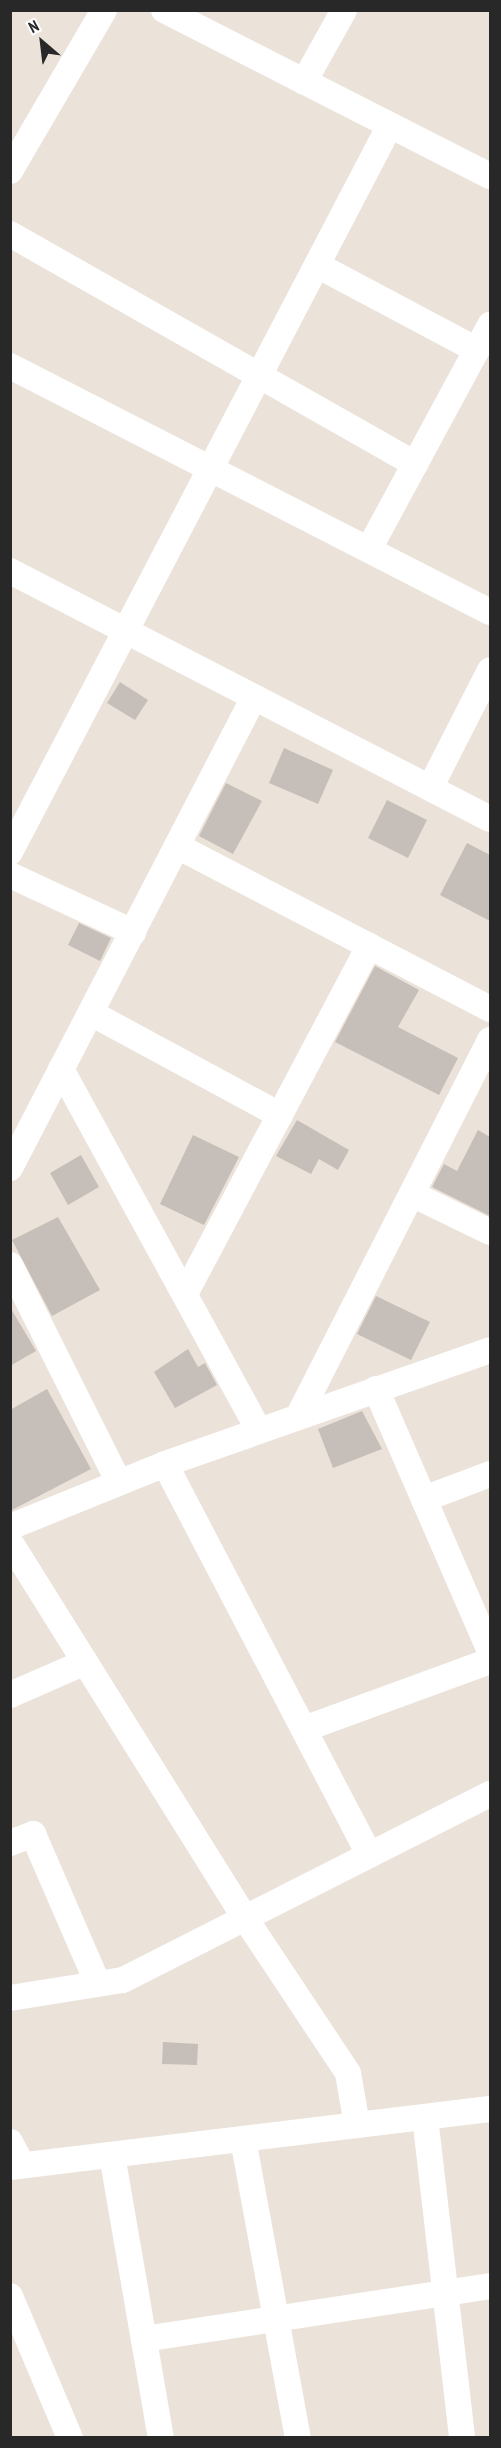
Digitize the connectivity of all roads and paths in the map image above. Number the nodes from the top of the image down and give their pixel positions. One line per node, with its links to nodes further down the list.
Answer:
1 (104, 10): 6 (street)
2 (164, 10): 4 (street)
3 (344, 10): 4 (street)
4 (304, 82): 5 (street)
5 (390, 125): 7 (street); 9 (street)
6 (10, 171)
7 (490, 176)
8 (10, 234): 13 (street)
9 (317, 265): 11 (street); 13 (street)
10 (490, 325): 11 (street)
11 (477, 350): 14 (street)
12 (10, 366): 15 (street)
13 (259, 375): 14 (street); 15 (street)
14 (415, 464): 16 (street)
15 (211, 468): 16 (street); 19 (street)
16 (369, 549): 18 (street)
17 (10, 571): 19 (street)
18 (490, 612)
19 (126, 631): 21 (street); 25 (street)
20 (490, 670): 22 (street)
21 (254, 697): 22 (street); 24 (street)
22 (430, 788): 23 (street)
23 (490, 819)
24 (177, 846): 27 (street); 28 (street)
25 (10, 852)
26 (10, 875): 27 (street)
27 (133, 932): 30 (street)
28 (369, 946): 29 (street); 33 (street)
29 (490, 1009)
30 (91, 1013): 32 (street); 33 (street)
31 (490, 1040): 35 (street)
32 (61, 1070): 34 (street); 38 (street)
33 (280, 1115): 38 (street)
34 (10, 1168)
35 (412, 1194): 36 (street); 41 (street)
36 (490, 1232)
37 (10, 1265): 45 (street)
38 (185, 1294): 42 (street)
39 (490, 1350): 40 (street)
40 (376, 1389): 41 (street); 46 (street)
41 (300, 1415): 42 (street)
42 (258, 1430): 43 (street)
43 (165, 1464): 45 (street); 53 (street)
44 (490, 1474): 46 (street)
45 (117, 1481): 47 (street)
46 (424, 1499): 49 (street)
47 (10, 1527)
48 (10, 1542): 51 (street)
49 (490, 1651)
50 (490, 1661): 53 (street)
51 (85, 1662): 52 (street); 57 (street)
52 (10, 1695)
53 (304, 1729): 56 (street)
54 (490, 1794): 56 (street)
55 (10, 1843): 58 (street)
56 (369, 1855): 57 (street)
57 (245, 1918): 58 (street); 62 (street)
58 (98, 1984): 59 (street)
59 (10, 1998)
60 (490, 2109): 61 (street)
61 (425, 2117): 62 (street); 68 (street)
62 (357, 2126): 63 (street)
63 (243, 2139): 65 (street); 70 (street)
64 (10, 2142): 66 (street)
65 (112, 2155): 66 (street); 71 (street)
66 (16, 2166)
67 (490, 2286): 68 (street)
68 (445, 2291): 70 (street); 75 (street)
69 (10, 2296): 72 (street)
70 (279, 2320): 71 (street); 74 (street)
71 (144, 2339): 73 (street)
72 (70, 2438)
73 (160, 2438)
74 (298, 2438)
75 (462, 2438)

